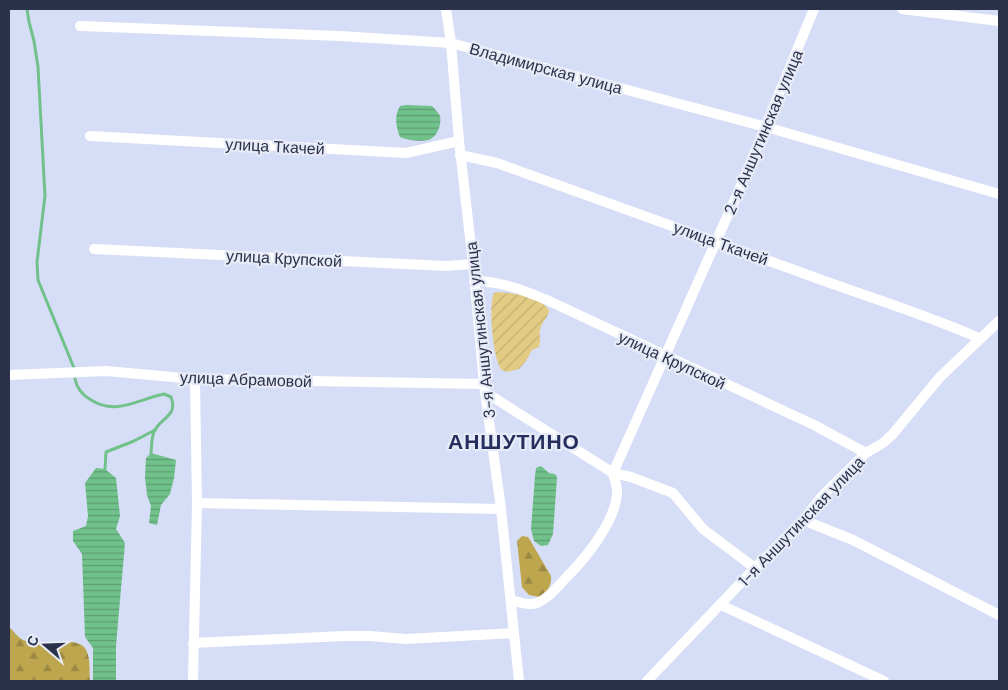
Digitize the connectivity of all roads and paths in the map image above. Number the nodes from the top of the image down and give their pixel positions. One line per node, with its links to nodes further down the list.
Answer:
1 (446, 9): 6 (street, 3-я Аншутинская улица)
2 (814, 9): 7 (street, 2-я Аншутинская улица)
3 (902, 9): 4 (street)
4 (999, 21)
5 (80, 26): 6 (street, Владимирская улица)
6 (451, 42): 7 (street, Владимирская улица); 9 (street, 3-я Аншутинская улица)
7 (766, 127): 11 (street, Владимирская улица); 12 (street, 2-я Аншутинская улица)
8 (90, 136): 9 (street, улица Ткачей)
9 (459, 141): 10 (street, 3-я Аншутинская улица)
10 (460, 155): 12 (street, улица Ткачей); 14 (street, 3-я Аншутинская улица)
11 (999, 194)
12 (716, 241): 17 (street, улица Ткачей); 18 (street, 2-я Аншутинская улица)
13 (94, 248): 14 (street, улица Крупской)
14 (473, 264): 15 (street, 3-я Аншутинская улица)
15 (474, 281): 18 (street, улица Крупской); 21 (street, 3-я Аншутинская улица)
16 (999, 321): 17 (street, 1-я Аншутинская улица)
17 (979, 338): 22 (street, 1-я Аншутинская улица)
18 (665, 357): 22 (street, улица Крупской); 23 (street, 2-я Аншутинская улица)
19 (9, 375): 20 (street, улица Абрамовой)
20 (195, 379): 21 (street, улица Абрамовой); 24 (street)
21 (485, 388): 23 (street); 25 (street, 3-я Аншутинская улица)
22 (866, 453): 26 (street, 1-я Аншутинская улица)
23 (613, 473): 27 (street); 28 (street)
24 (197, 503): 25 (street); 32 (street)
25 (501, 509): 28 (street, 3-я Аншутинская улица)
26 (803, 520): 27 (street, 1-я Аншутинская улица); 30 (street)
27 (755, 568): 29 (street, 1-я Аншутинская улица)
28 (511, 600): 31 (street, 3-я Аншутинская улица)
29 (721, 605): 35 (street, 1-я Аншутинская улица); 36 (street)
30 (999, 615)
31 (514, 633): 32 (street); 34 (street, 3-я Аншутинская улица)
32 (193, 643): 33 (street)
33 (193, 681)
34 (519, 681)
35 (647, 681)
36 (884, 681)

